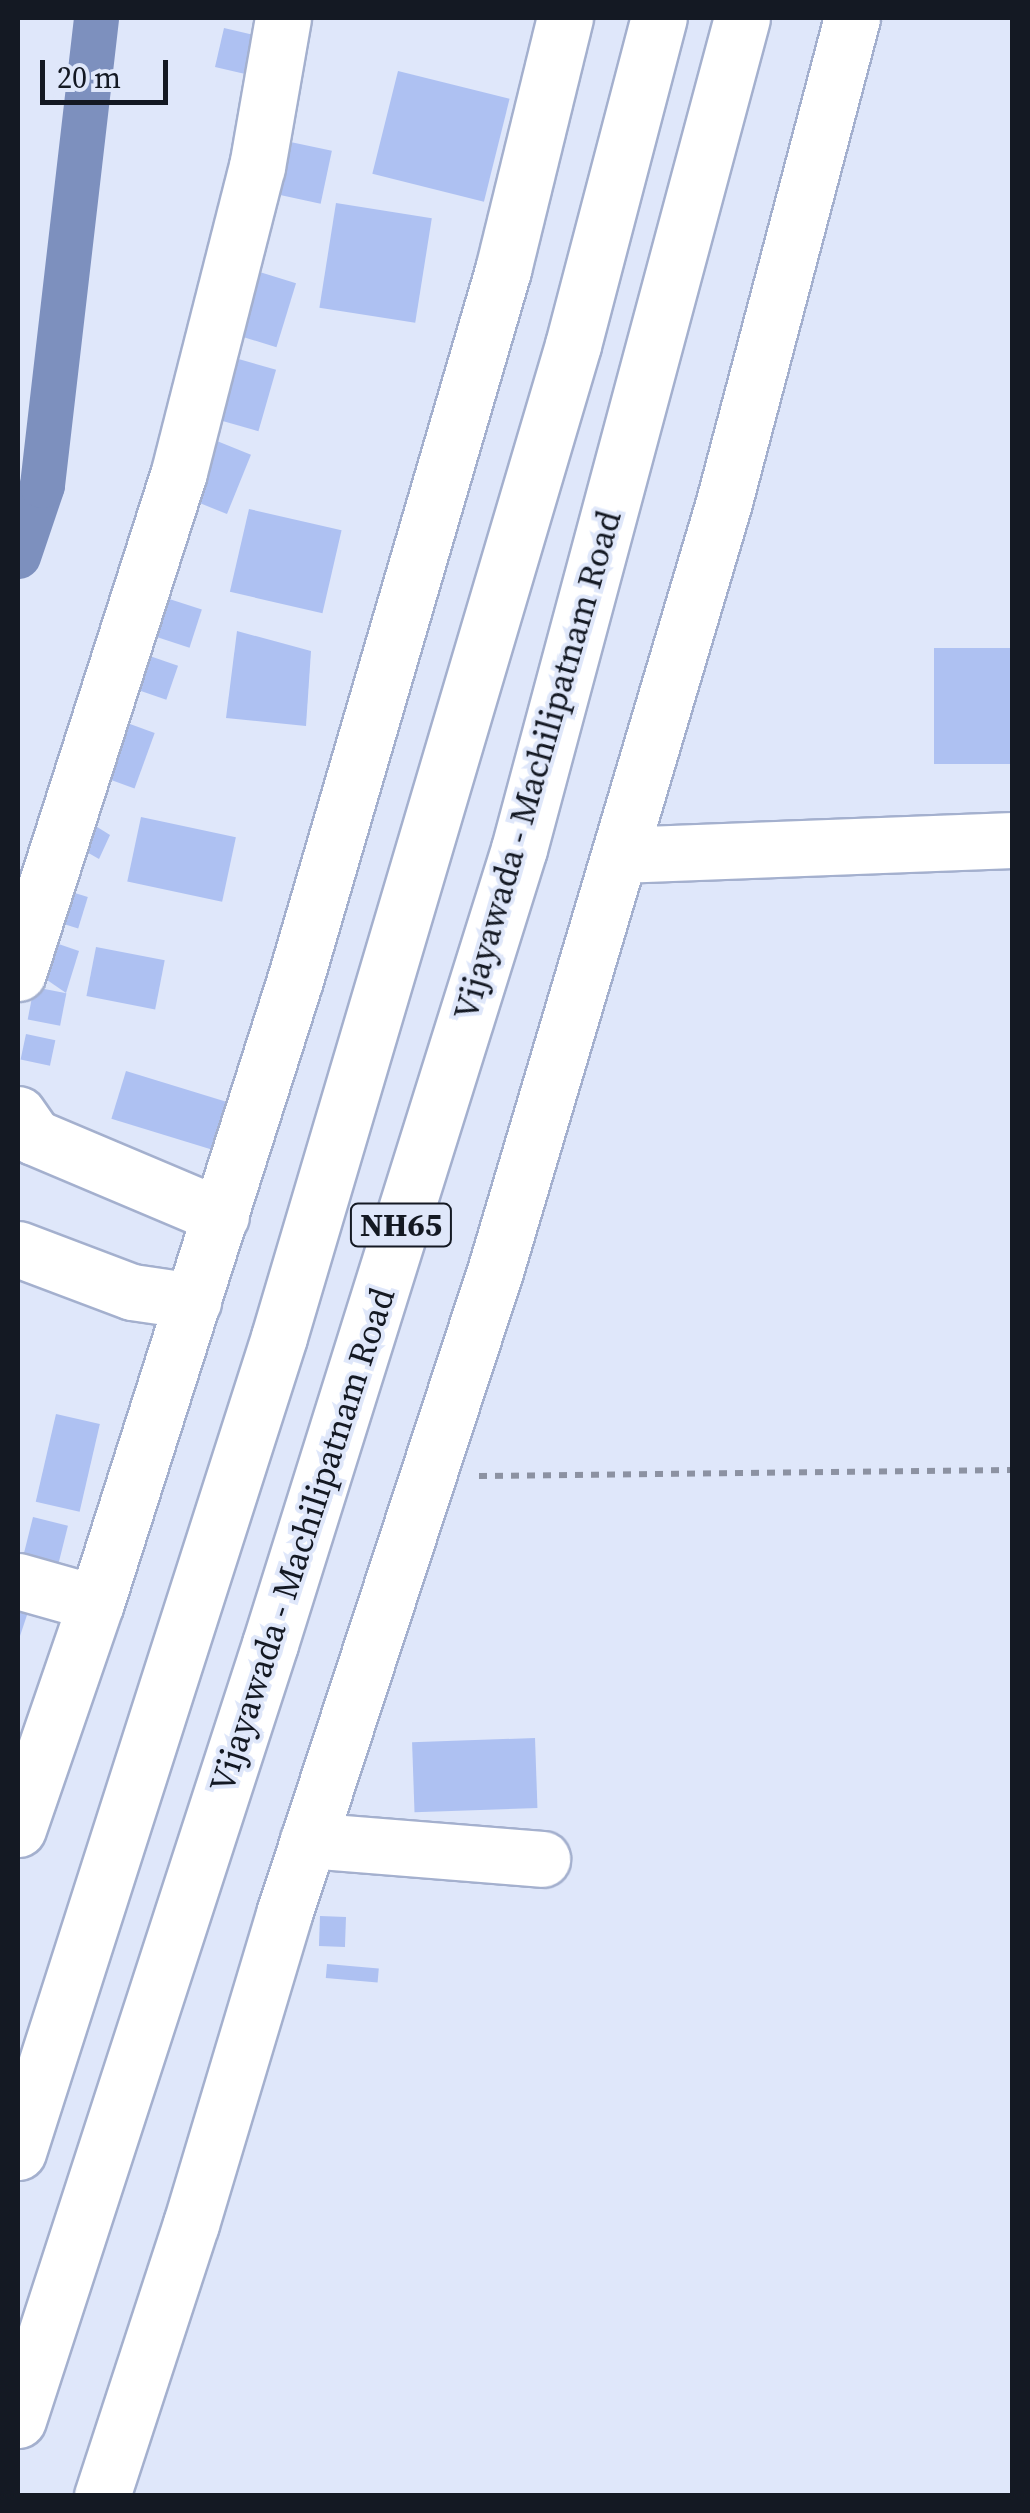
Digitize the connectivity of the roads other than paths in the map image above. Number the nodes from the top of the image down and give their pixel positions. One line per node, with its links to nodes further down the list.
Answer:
1 (283, 18): 8 (main road)
2 (565, 18): 10 (main road)
3 (659, 18): 18 (main road, NH65)
4 (742, 18): 19 (main road, Vijayawada - Machilipatnam Road / NH65)
5 (852, 18): 7 (main road)
6 (1012, 840): 7 (main road)
7 (620, 854): 16 (main road)
8 (18, 973)
9 (18, 1114): 10 (main road)
10 (221, 1216): 12 (main road)
11 (18, 1249): 12 (main road)
12 (193, 1301): 14 (main road)
13 (18, 1581): 14 (main road)
14 (96, 1604): 15 (main road)
15 (18, 1829)
16 (308, 1840): 17 (main road); 20 (main road)
17 (542, 1859)
18 (18, 2152)
19 (18, 2420)
20 (102, 2496)

